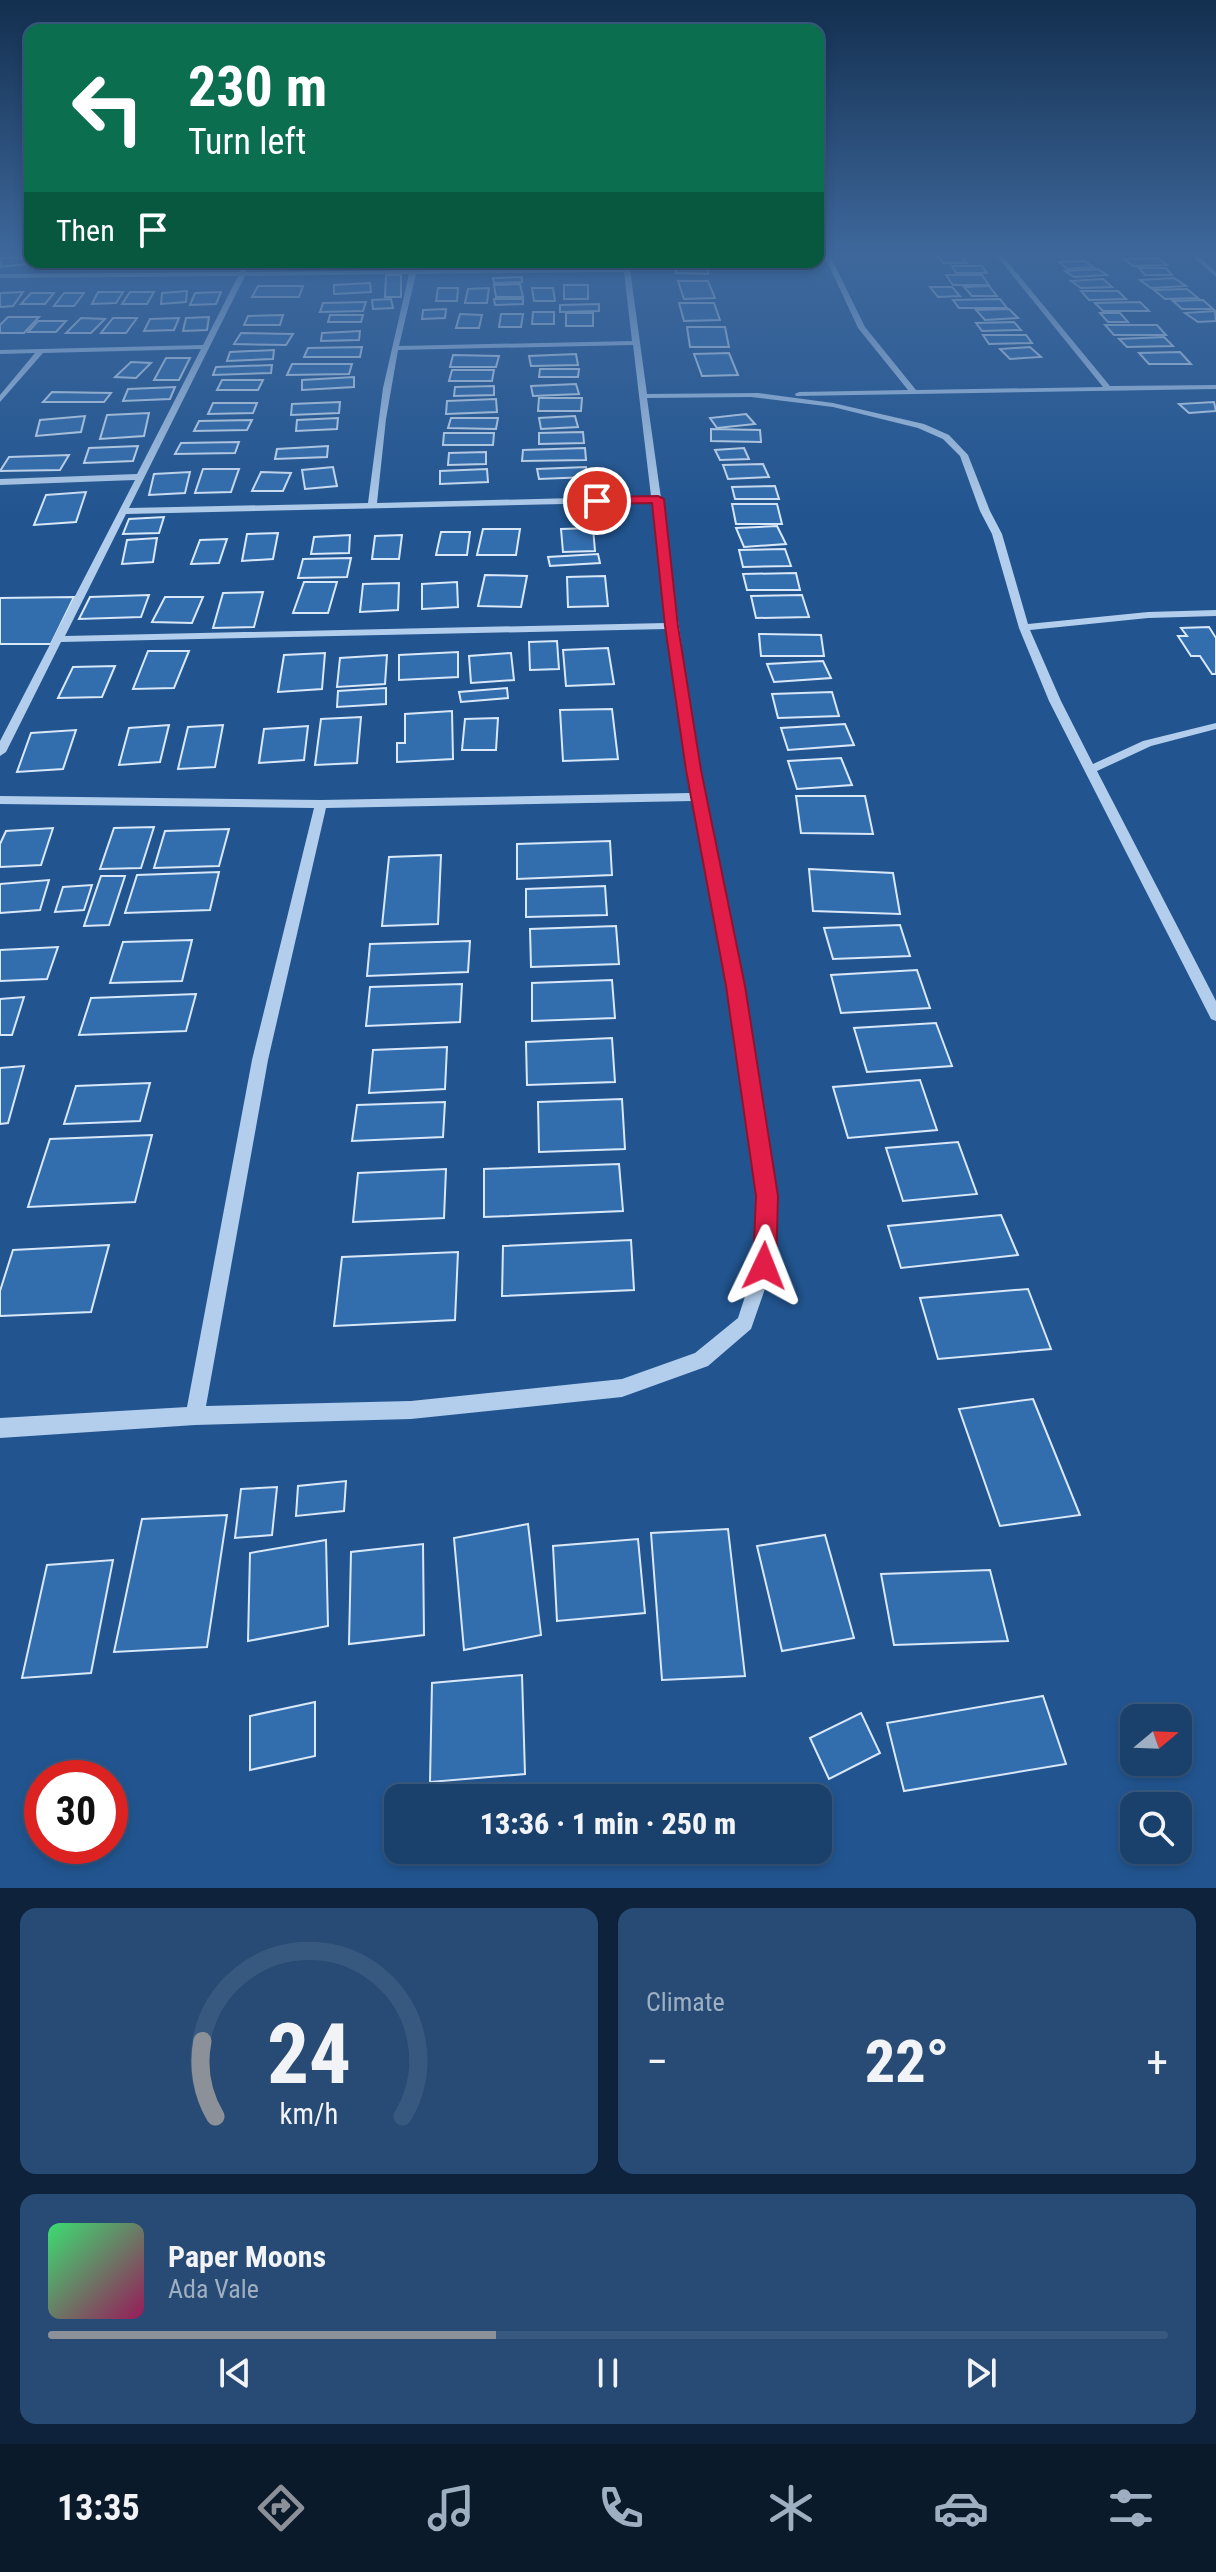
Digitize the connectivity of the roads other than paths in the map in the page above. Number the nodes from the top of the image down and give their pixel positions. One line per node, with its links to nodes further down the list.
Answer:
1 (209, 343): 7 (street)
2 (397, 343): 8 (street)
3 (631, 343): 8 (street)
4 (636, 343): 15 (street)
5 (874, 343): 13 (street)
6 (1071, 343): 11 (street)
7 (207, 347): 9 (street); 17 (street)
8 (397, 348): 20 (street)
9 (41, 351): 10 (street); 16 (street)
10 (0, 352)
11 (1107, 387): 12 (street); 13 (street)
12 (1216, 387)
13 (913, 391): 14 (street)
14 (751, 395): 15 (street); 24 (street)
15 (642, 396): 19 (street)
16 (0, 400)
17 (138, 477): 18 (street); 21 (street)
18 (0, 482)
19 (658, 499): 20 (street); 23 (street)
20 (372, 507): 21 (street)
21 (122, 511): 25 (street)
22 (1216, 613): 24 (street)
23 (672, 626): 25 (street); 29 (street)
24 (1024, 628): 28 (street)
25 (60, 639): 27 (street)
26 (1216, 726): 28 (street)
27 (0, 752)
28 (1090, 770): 32 (street)
29 (701, 797): 31 (street); 33 (street)
30 (0, 800): 31 (street)
31 (321, 804): 33 (street)
32 (1216, 1015)
33 (195, 1416): 34 (street)
34 (0, 1428)

